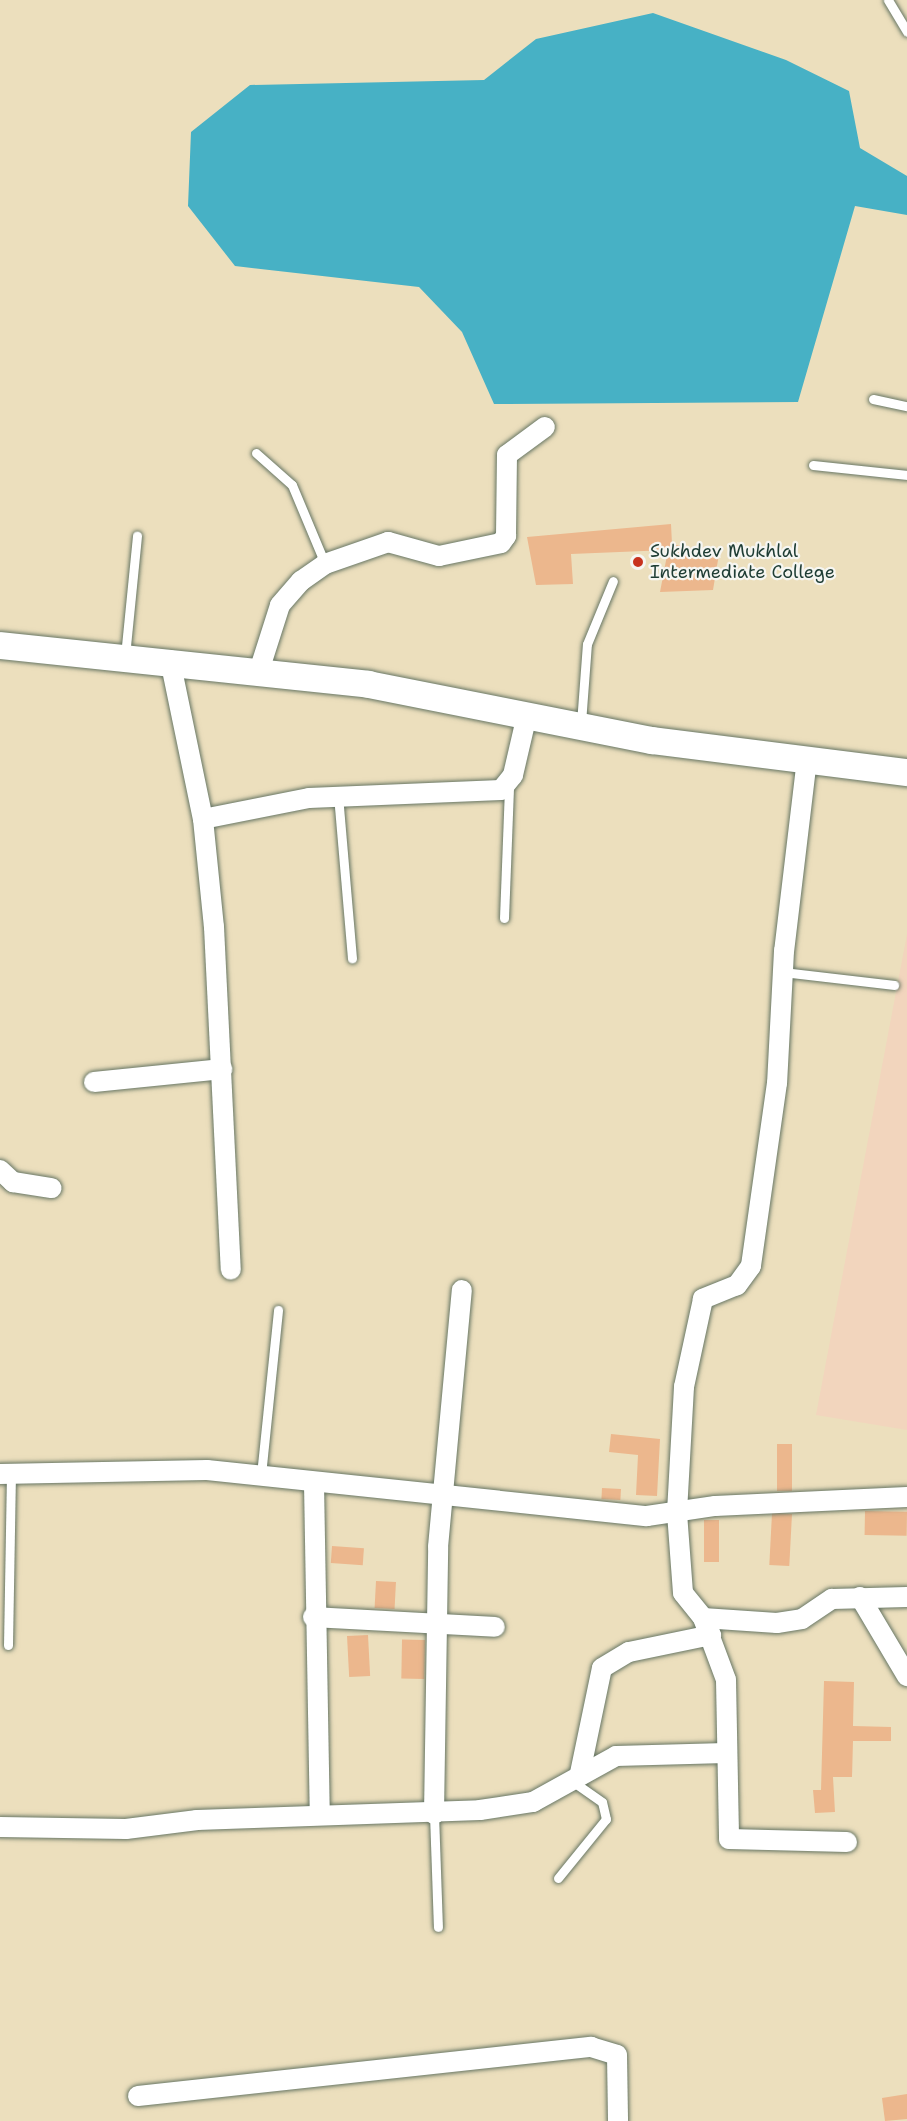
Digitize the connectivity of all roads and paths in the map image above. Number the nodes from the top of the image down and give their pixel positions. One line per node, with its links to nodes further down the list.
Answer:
1 (888, 0): 2 (lane)
2 (907, 32)
3 (873, 399): 4 (lane)
4 (907, 406)
5 (545, 427): 10 (street)
6 (256, 453): 10 (lane)
7 (813, 465): 8 (lane)
8 (907, 474)
9 (137, 536): 13 (lane)
10 (325, 564): 15 (street)
11 (613, 581): 17 (lane)
12 (0, 645): 13 (main road)
13 (125, 656): 14 (main road)
14 (170, 660): 15 (main road); 22 (street)
15 (259, 671): 16 (main road)
16 (527, 715): 17 (main road); 20 (street)
17 (581, 728): 18 (main road)
18 (807, 759): 19 (main road); 25 (street)
19 (907, 772)
20 (509, 785): 21 (street); 23 (lane)
21 (338, 795): 22 (street); 24 (lane)
22 (203, 819): 27 (street)
23 (504, 918)
24 (352, 958)
25 (783, 972): 26 (lane); 39 (street)
26 (894, 985)
27 (222, 1069): 28 (street); 31 (street)
28 (94, 1082)
29 (0, 1170): 30 (street)
30 (52, 1188)
31 (231, 1270)
32 (462, 1290): 37 (street)
33 (278, 1310): 35 (lane)
34 (5, 1474): 35 (street); 46 (lane)
35 (261, 1475): 36 (street)
36 (314, 1483): 37 (street); 42 (street)
37 (447, 1496): 39 (street); 43 (street)
38 (907, 1497): 39 (street)
39 (677, 1513): 45 (street)
40 (860, 1597): 41 (street); 45 (street); 47 (street)
41 (907, 1597)
42 (313, 1617): 43 (street); 50 (street)
43 (439, 1625): 44 (street); 51 (street)
44 (495, 1627)
45 (707, 1627): 48 (street); 49 (street)
46 (8, 1645)
47 (907, 1676)
48 (726, 1753): 49 (street); 53 (street)
49 (575, 1776): 51 (street); 54 (lane)
50 (320, 1814): 51 (street); 52 (street)
51 (434, 1814): 55 (lane)
52 (0, 1827)
53 (847, 1842)
54 (558, 1878)
55 (438, 1927)
56 (138, 2096): 57 (street)
57 (618, 2121)

